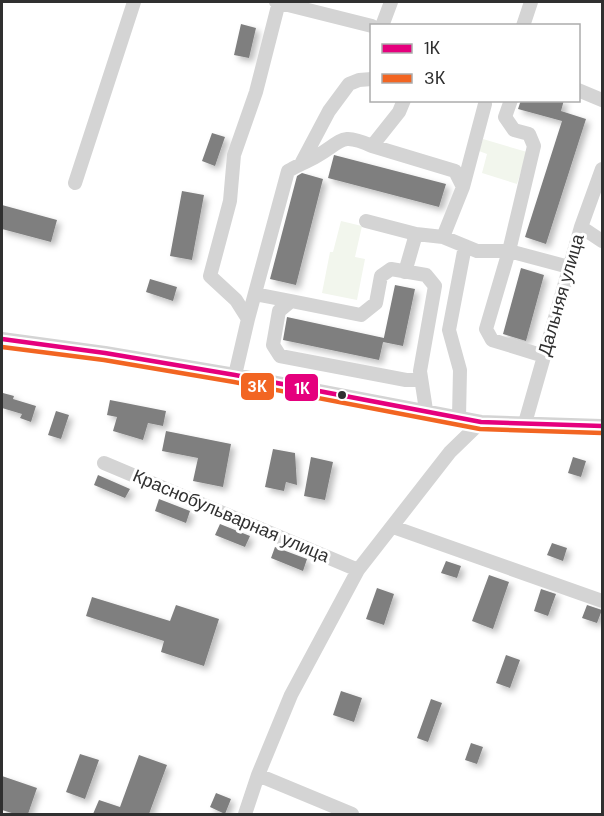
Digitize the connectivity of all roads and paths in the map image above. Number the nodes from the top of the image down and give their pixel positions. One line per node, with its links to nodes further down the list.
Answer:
1 (134, 2): 17 (street)
2 (278, 2): 7 (street); 30 (street)
3 (391, 2): 5 (street)
4 (531, 2): 6 (street)
5 (383, 24)
6 (524, 24)
7 (370, 25)
8 (370, 79): 15 (street)
9 (580, 90): 10 (street)
10 (603, 100)
11 (403, 102): 14 (street)
12 (482, 102): 18 (street)
13 (510, 102): 25 (street)
14 (372, 146): 15 (street); 18 (street)
15 (302, 162): 28 (street)
16 (603, 169): 20 (street, Дальняя улица)
17 (75, 183)
18 (463, 187): 22 (street)
19 (366, 221): 21 (street)
20 (581, 227): 23 (street); 26 (street, Дальняя улица)
21 (416, 234): 22 (street); 27 (street)
22 (443, 237): 24 (street)
23 (603, 241)
24 (465, 246): 25 (street); 38 (street)
25 (509, 251): 26 (street); 32 (street)
26 (569, 267): 32 (street, Дальняя улица)
27 (405, 272): 29 (street); 35 (street)
28 (255, 294): 29 (street); 30 (street)
29 (291, 301): 33 (street)
30 (248, 319): 34 (street)
31 (2, 339): 34 (street)
32 (544, 356): 40 (street, Дальняя улица)
33 (296, 359): 35 (street); 36 (street)
34 (235, 375): 36 (street)
35 (421, 380): 37 (street)
36 (292, 386): 37 (street)
37 (426, 410): 38 (street)
38 (459, 417): 39 (street)
39 (481, 422): 40 (street); 43 (street)
40 (525, 423): 41 (street)
41 (603, 426)
42 (104, 463): 44 (street, Краснобульварная улица)
43 (393, 527): 44 (street); 45 (street)
44 (358, 570): 46 (street)
45 (603, 601)
46 (258, 775): 47 (street); 48 (street)
47 (245, 814)
48 (352, 814)

